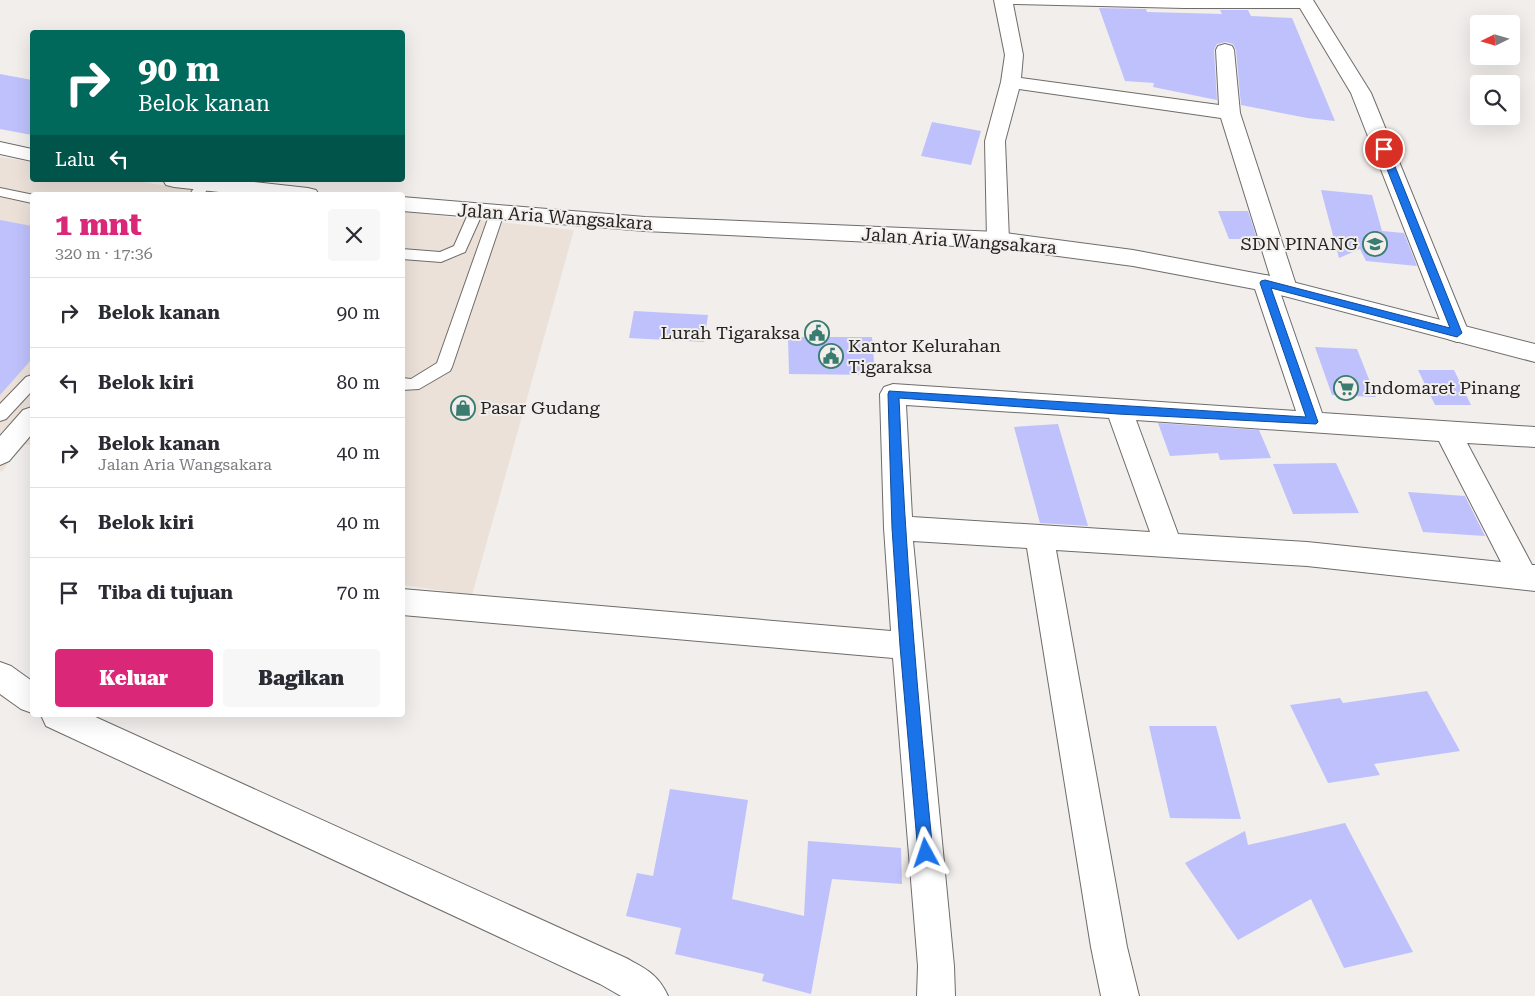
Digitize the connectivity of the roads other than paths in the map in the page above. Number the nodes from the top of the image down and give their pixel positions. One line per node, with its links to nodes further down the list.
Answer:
1 (1003, 0): 5 (street)
2 (1017, 0): 3 (street)
3 (1304, 1): 19 (street)
4 (1225, 50): 6 (street)
5 (1011, 82): 6 (street); 16 (street)
6 (1230, 112): 18 (street)
7 (0, 148): 8 (street)
8 (30, 155)
9 (179, 182): 10 (street)
10 (200, 190): 12 (street)
11 (0, 192): 13 (lane)
12 (243, 192)
13 (30, 199)
14 (405, 204): 15 (street, Jalan Aria Wangsakara)
15 (487, 212): 16 (street, Jalan Aria Wangsakara); 17 (lane); 22 (lane)
16 (998, 240): 18 (street, Jalan Aria Wangsakara)
17 (405, 254)
18 (1275, 286): 19 (street, Jalan Aria Wangsakara); 26 (street)
19 (1457, 333): 20 (street, Jalan Aria Wangsakara)
20 (1535, 353)
21 (30, 383): 24 (lane)
22 (405, 384)
23 (1118, 410): 26 (street); 30 (street); 32 (street)
24 (0, 415)
25 (30, 419): 29 (street)
26 (1312, 422): 27 (street)
27 (1448, 432): 28 (street); 33 (street)
28 (1535, 437)
29 (0, 454)
30 (898, 528): 31 (street); 35 (street)
31 (1039, 536): 32 (street); 41 (street)
32 (1168, 544): 33 (street)
33 (1529, 578)
34 (405, 602): 35 (street)
35 (906, 646): 40 (street)
36 (0, 676): 37 (street)
37 (30, 697)
38 (64, 717): 39 (street)
39 (649, 996)
40 (936, 996)
41 (1120, 996)

